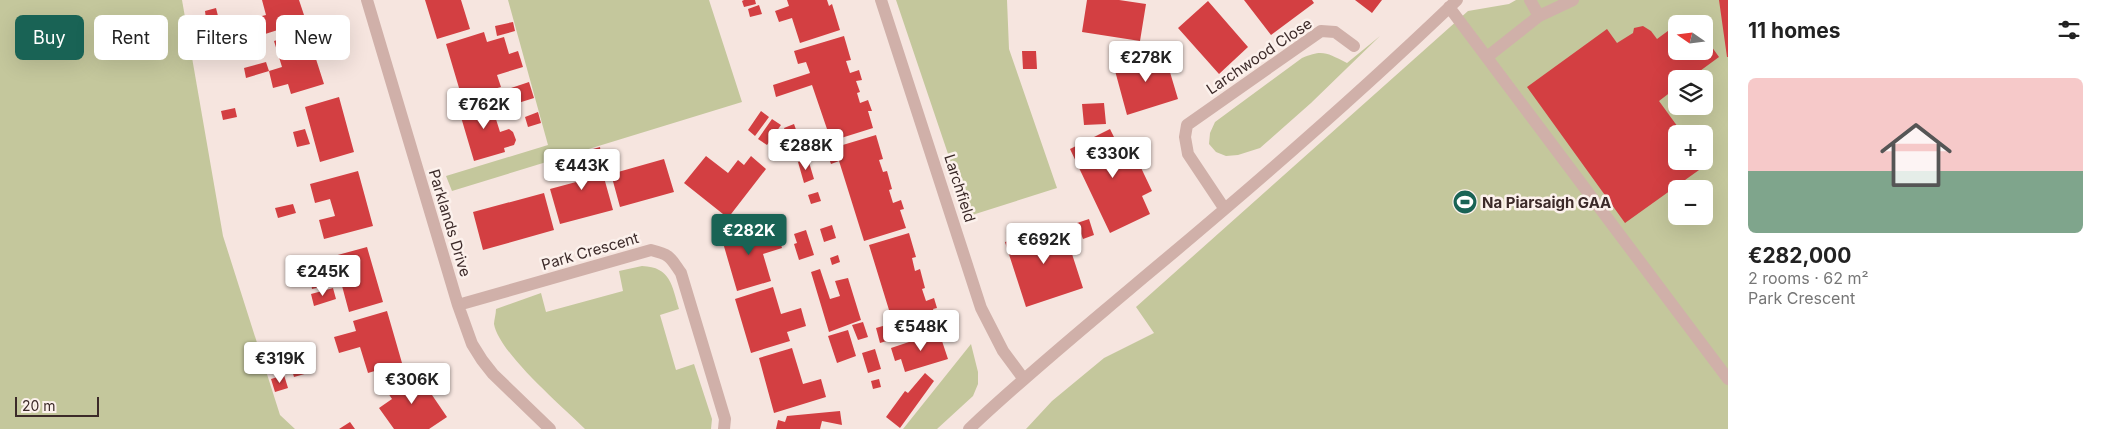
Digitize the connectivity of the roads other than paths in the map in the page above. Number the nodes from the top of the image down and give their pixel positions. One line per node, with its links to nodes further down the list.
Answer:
1 (367, 0): 10 (street, Parklands Drive)
2 (881, 0): 11 (street, Larchfield)
3 (1530, 0): 6 (street)
4 (1573, 0): 6 (street)
5 (1453, 3): 8 (street); 9 (street)
6 (1539, 16): 8 (street)
7 (1354, 46): 9 (street, Larchwood Close)
8 (1488, 56): 12 (street)
9 (1224, 208): 11 (street)
10 (458, 305): 13 (street, Parklands Drive); 14 (street, Park Crescent)
11 (1023, 378): 15 (street)
12 (1728, 379)
13 (550, 429)
14 (724, 429)
15 (969, 429)

